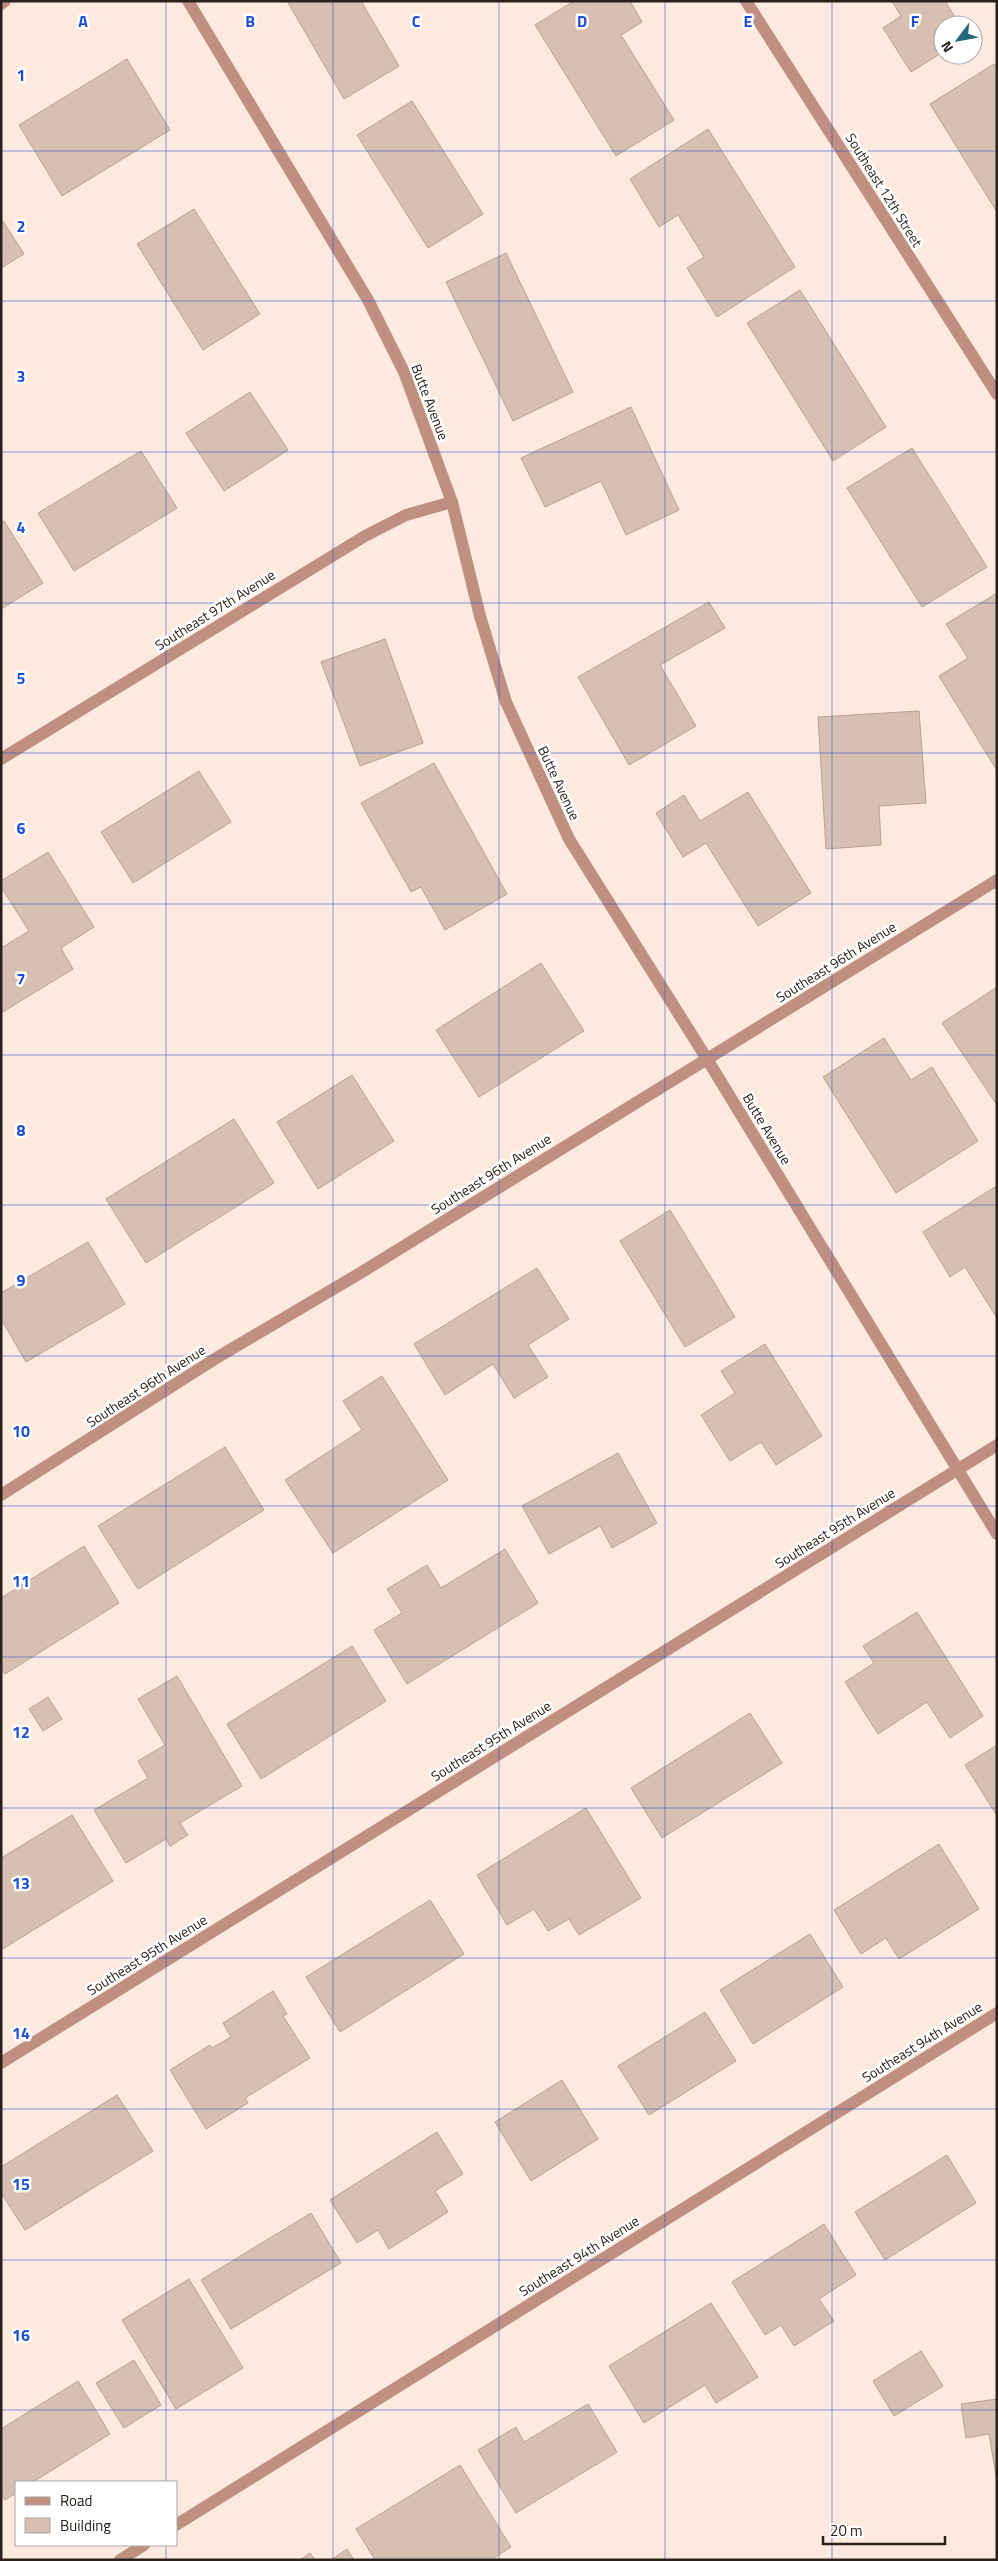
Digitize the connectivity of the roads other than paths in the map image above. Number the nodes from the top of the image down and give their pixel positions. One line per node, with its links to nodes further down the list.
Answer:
1 (5, 1): 4 (street)
2 (188, 1): 6 (street, Butte Avenue)
3 (746, 1): 5 (street, Southeast 12th Street)
4 (1, 4)
5 (997, 394)
6 (452, 502): 7 (street, Southeast 97th Avenue); 9 (street, Butte Avenue)
7 (1, 759)
8 (997, 880): 9 (street, Southeast 96th Avenue)
9 (707, 1059): 11 (street, Butte Avenue); 12 (street, Southeast 96th Avenue)
10 (997, 1445): 11 (street, Southeast 95th Avenue)
11 (957, 1470): 13 (street, Butte Avenue); 15 (street, Southeast 95th Avenue)
12 (1, 1495)
13 (997, 1534)
14 (997, 2013): 16 (street, Southeast 94th Avenue)
15 (1, 2062)
16 (178, 2523)
17 (142, 2546): 18 (street)
18 (120, 2560)

